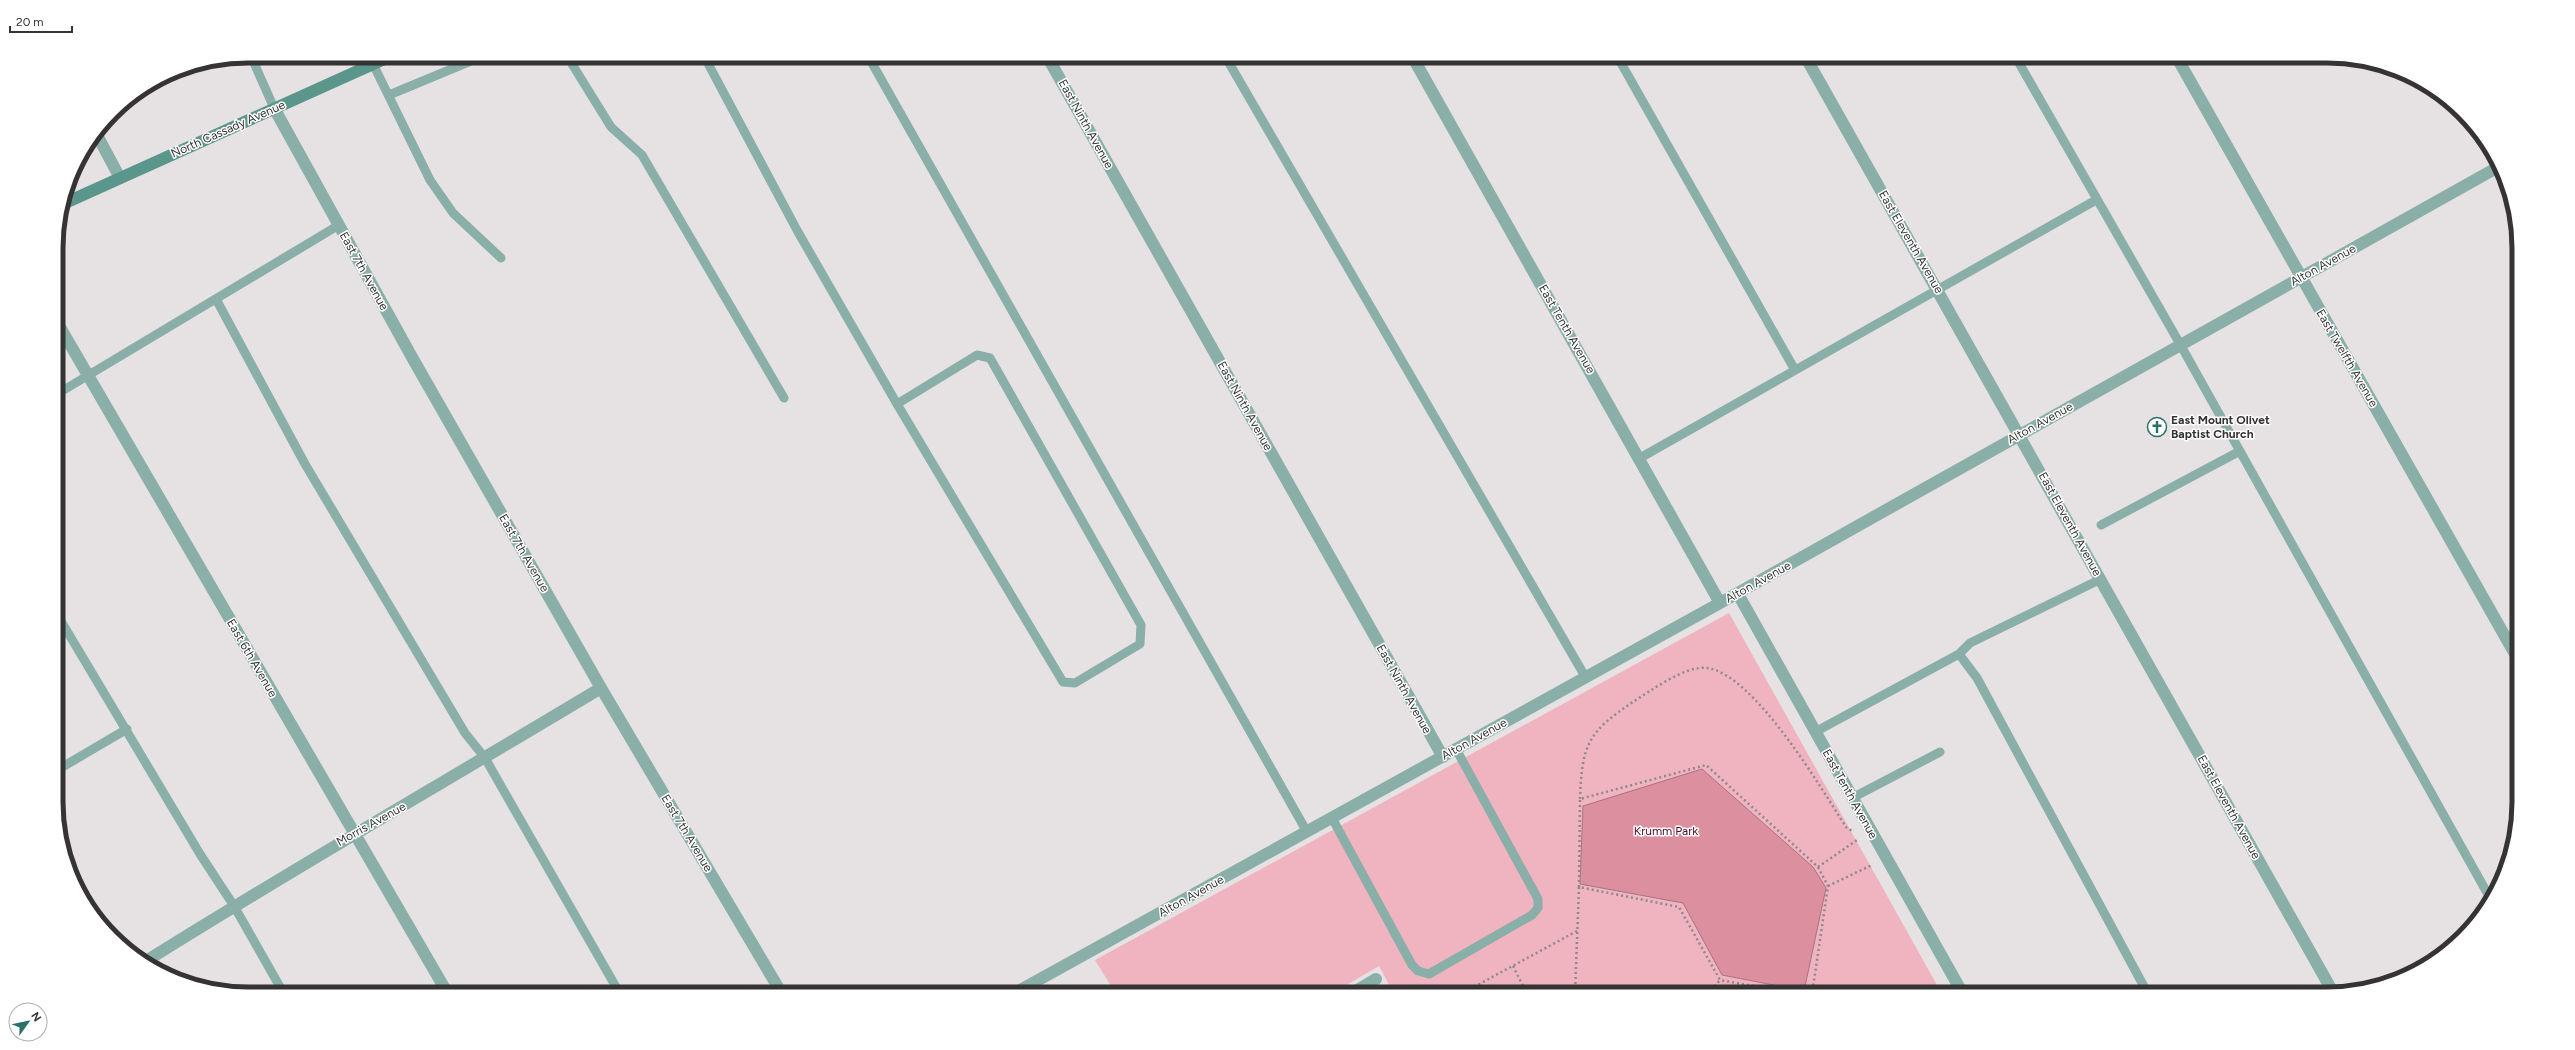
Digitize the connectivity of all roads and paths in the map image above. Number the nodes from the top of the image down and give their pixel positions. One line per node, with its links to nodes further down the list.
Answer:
1 (254, 63): 15 (lane)
2 (465, 63): 14 (lane)
3 (571, 63): 31 (lane)
4 (708, 63): 32 (lane)
5 (872, 63): 55 (lane)
6 (1051, 63): 49 (street, East Ninth Avenue)
7 (1229, 63): 43 (lane)
8 (1416, 63): 35 (street, East Tenth Avenue)
9 (1621, 63): 28 (lane)
10 (1809, 63): 24 (street, East Eleventh Avenue)
11 (2019, 63): 19 (lane)
12 (2180, 63): 23 (street, East Twelfth Avenue)
13 (373, 64): 14 (lane); 15 (main road, North Cassady Avenue)
14 (389, 95): 22 (lane)
15 (274, 108): 18 (main road, North Cassady Avenue); 21 (street, East 7th Avenue)
16 (99, 138): 18 (street)
17 (2494, 169): 23 (street, Alton Avenue)
18 (120, 178): 20 (main road, North Cassady Avenue)
19 (2096, 200): 24 (lane); 27 (lane)
20 (69, 201)
21 (339, 225): 25 (lane); 44 (street, East 7th Avenue)
22 (501, 258)
23 (2301, 277): 27 (street, Alton Avenue); 41 (street, East Twelfth Avenue)
24 (1937, 289): 28 (lane); 33 (street, East Eleventh Avenue)
25 (216, 299): 29 (lane); 50 (lane)
26 (63, 333): 29 (street, East 6th Avenue)
27 (2180, 344): 33 (street, Alton Avenue); 34 (lane)
28 (1795, 370): 35 (lane)
29 (88, 377): 30 (lane); 56 (street, East 6th Avenue)
30 (63, 391)
31 (784, 398)
32 (897, 404): 32 (lane)
33 (2020, 434): 37 (street, East Eleventh Avenue); 38 (street, Alton Avenue)
34 (2240, 451): 36 (lane); 61 (lane)
35 (1640, 458): 39 (street, East Tenth Avenue)
36 (2101, 525)
37 (2101, 579): 42 (lane); 82 (street, East Eleventh Avenue)
38 (1738, 594): 39 (street, Alton Avenue); 46 (street, East Tenth Avenue)
39 (1720, 603): 43 (street, Alton Avenue)
40 (63, 624): 45 (lane)
41 (2512, 649)
42 (1959, 654): 46 (lane); 81 (lane)
43 (1586, 678): 47 (street, Alton Avenue)
44 (601, 688): 50 (street, Morris Avenue); 71 (street, East 7th Avenue)
45 (127, 729): 51 (lane); 62 (lane)
46 (1815, 732): 52 (street, East Tenth Avenue)
47 (1456, 749): 49 (street, Alton Avenue); 54 (lane)
48 (1940, 752): 52 (lane)
49 (1443, 757): 54 (street, Alton Avenue)
50 (485, 758): 56 (street, Morris Avenue); 70 (lane)
51 (63, 767)
52 (1852, 798): 57 (street, East Tenth Avenue)
53 (1580, 799): 58 (path); 58 (path); 60 (path)
54 (1332, 818): 55 (street, Alton Avenue)
55 (1307, 832): 72 (street, Alton Avenue)
56 (354, 835): 62 (street, Morris Avenue); 69 (street, East 6th Avenue)
57 (1886, 858): 59 (path); 80 (street, East Tenth Avenue)
58 (1818, 867): 59 (path)
59 (1828, 886): 79 (path)
60 (1579, 887): 63 (path); 67 (path)
61 (2488, 894)
62 (234, 906): 64 (street, Morris Avenue); 68 (lane)
63 (1577, 931): 65 (path); 76 (path)
64 (150, 959)
65 (1513, 966): 74 (path); 75 (path)
66 (1376, 979): 73 (street)
67 (1720, 980): 77 (path); 78 (path)
68 (280, 987)
69 (444, 987)
70 (616, 987)
71 (778, 987)
72 (1025, 987)
73 (1363, 987)
74 (1474, 987)
75 (1524, 987)
76 (1576, 987)
77 (1714, 987)
78 (1759, 987)
79 (1813, 987)
80 (1958, 987)
81 (2144, 987)
82 (2330, 987)

